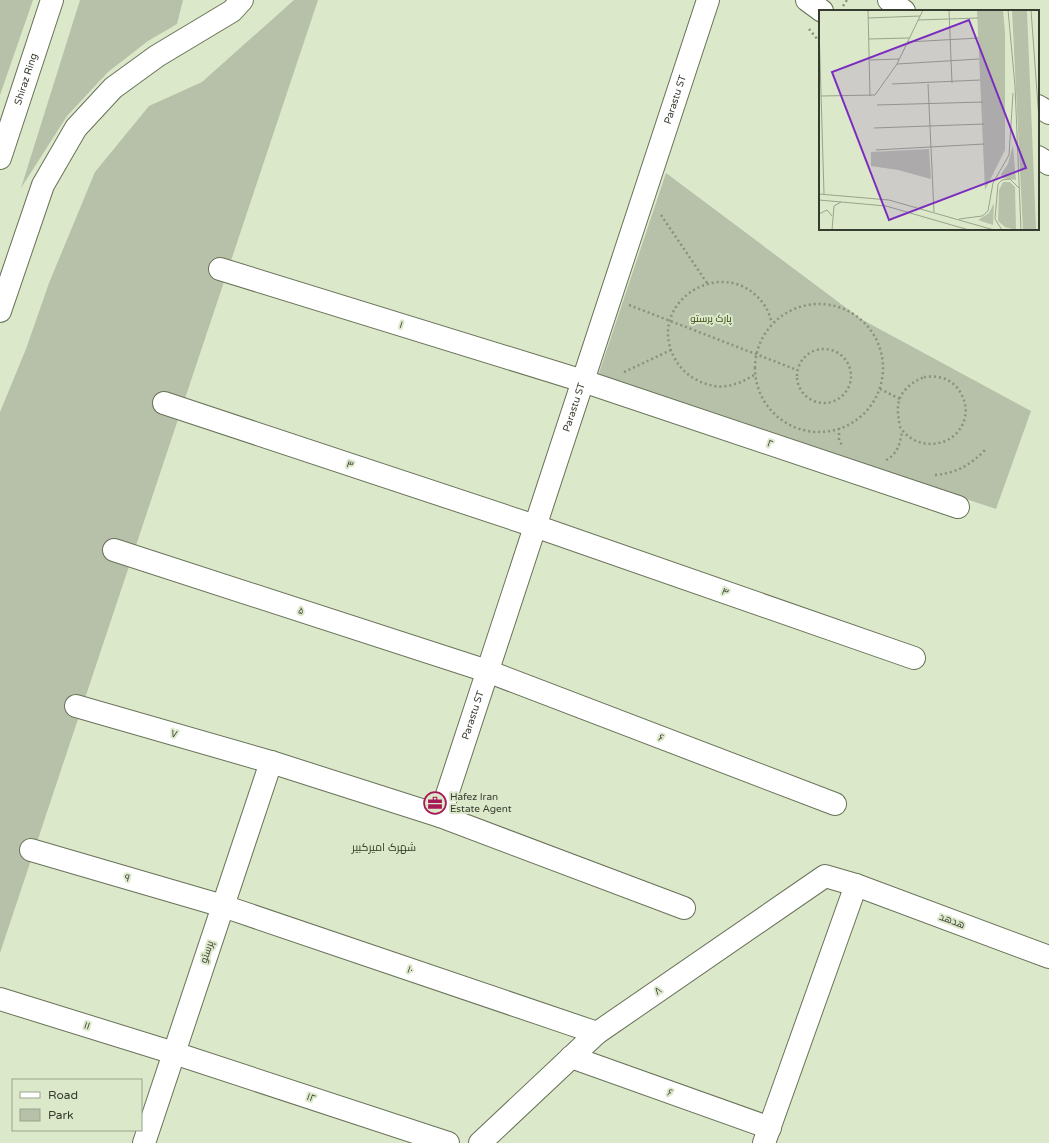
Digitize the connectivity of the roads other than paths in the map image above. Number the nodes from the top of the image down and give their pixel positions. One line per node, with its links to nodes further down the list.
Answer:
1 (52, 0): 10 (main road, Shiraz Ring)
2 (242, 0): 14 (main road)
3 (708, 0): 15 (main road, Parastu ST)
4 (807, 0): 6 (main road)
5 (889, 0): 7 (main road)
6 (821, 10)
7 (903, 10)
8 (1039, 107): 9 (main road)
9 (1049, 113)
10 (0, 158)
11 (1039, 158): 12 (main road)
12 (1049, 164)
13 (220, 269): 15 (main road, ۱)
14 (0, 311)
15 (589, 383): 17 (main road, ۲); 18 (main road, Parastu ST)
16 (164, 403): 18 (main road, ۳)
17 (958, 507)
18 (535, 526): 20 (main road, ۴); 21 (main road, Parastu ST)
19 (114, 550): 21 (main road, ۵)
20 (914, 658)
21 (487, 671): 24 (main road, ۶); 25 (main road, Parastu ST)
22 (76, 706): 23 (main road, ۷)
23 (271, 762): 25 (main road, ۷); 28 (main road, پرستو)
24 (835, 804)
25 (440, 816): 29 (main road)
26 (31, 850): 28 (main road, ۹)
27 (856, 886): 30 (main road, هدهد); 32 (main road, ۸); 35 (main road)
28 (223, 906): 32 (main road, ۱۰); 33 (main road, پرستو)
29 (684, 908)
30 (1049, 957)
31 (0, 999): 33 (main road, ۱۱)
32 (597, 1033): 34 (main road, ۸)
33 (174, 1053): 36 (main road, پرستو); 37 (main road, ۱۲)
34 (570, 1058): 35 (main road, ۶); 38 (main road, ۸)
35 (767, 1135)
36 (144, 1143)
37 (448, 1143)
38 (480, 1143)

